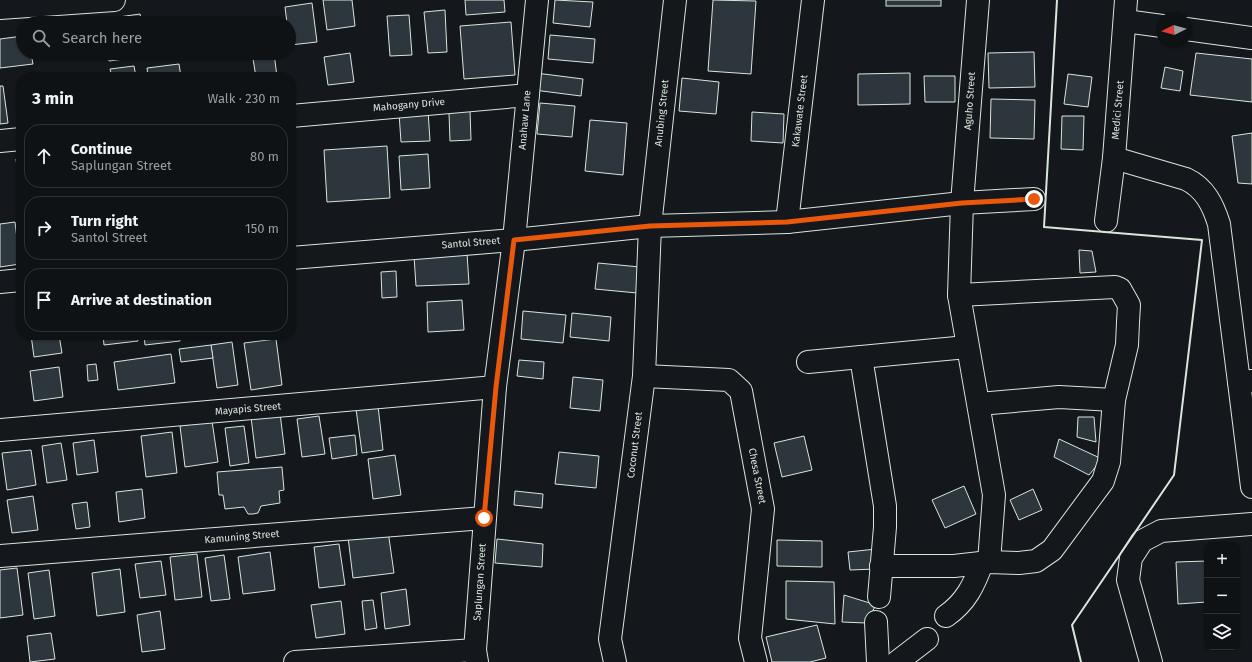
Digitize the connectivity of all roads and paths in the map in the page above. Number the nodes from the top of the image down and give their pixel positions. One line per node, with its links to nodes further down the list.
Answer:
1 (114, 0): 6 (street)
2 (537, 0): 11 (street, Anahaw Lane)
3 (675, 0): 20 (street, Anubing Street)
4 (813, 0): 19 (street, Kakawate Street)
5 (978, 0): 17 (street, Aguho Street)
6 (0, 8)
7 (1126, 10): 8 (street); 15 (street, Medici Street)
8 (1156, 23)
9 (1192, 30): 10 (street)
10 (1252, 38)
11 (528, 95): 12 (street, Mahogany Drive); 21 (street, Anahaw Lane)
12 (296, 116)
13 (16, 139): 14 (street)
14 (0, 141)
15 (1114, 158): 18 (street, Medici Street); 30 (street)
16 (1034, 199): 17 (street, Santol Street)
17 (962, 203): 19 (street, Santol Street); 25 (street, Aguho Street)
18 (1106, 221)
19 (787, 222): 20 (street, Santol Street)
20 (650, 226): 21 (street, Santol Street); 29 (street, Coconut Street)
21 (514, 240): 22 (street, Santol Street); 31 (street, Saplungan Street)
22 (296, 258)
23 (16, 280): 24 (street)
24 (0, 282)
25 (958, 295): 26 (street, Aguho Street); 32 (street)
26 (967, 346): 27 (street); 33 (street, Aguho Street)
27 (861, 357): 28 (street); 40 (street)
28 (808, 362)
29 (644, 376): 47 (street, Coconut Street); 48 (street, Chesa Street)
30 (1246, 381): 35 (street)
31 (496, 387): 34 (street, Mayapis Street); 36 (street, Saplungan Street)
32 (1114, 400): 33 (street); 39 (street)
33 (979, 404): 39 (street, Aguho Street)
34 (0, 430)
35 (1252, 487)
36 (484, 518): 38 (street, Kamuning Street); 45 (street, Saplungan Street)
37 (1252, 524): 51 (street)
38 (0, 556)
39 (985, 562): 40 (street); 42 (street, Aguho Street)
40 (881, 566): 41 (street)
41 (879, 597)
42 (946, 616)
43 (876, 622): 49 (street)
44 (927, 639): 50 (street)
45 (476, 656): 46 (street)
46 (295, 662)
47 (615, 662)
48 (756, 662)
49 (878, 662)
50 (897, 662)
51 (1151, 662)

